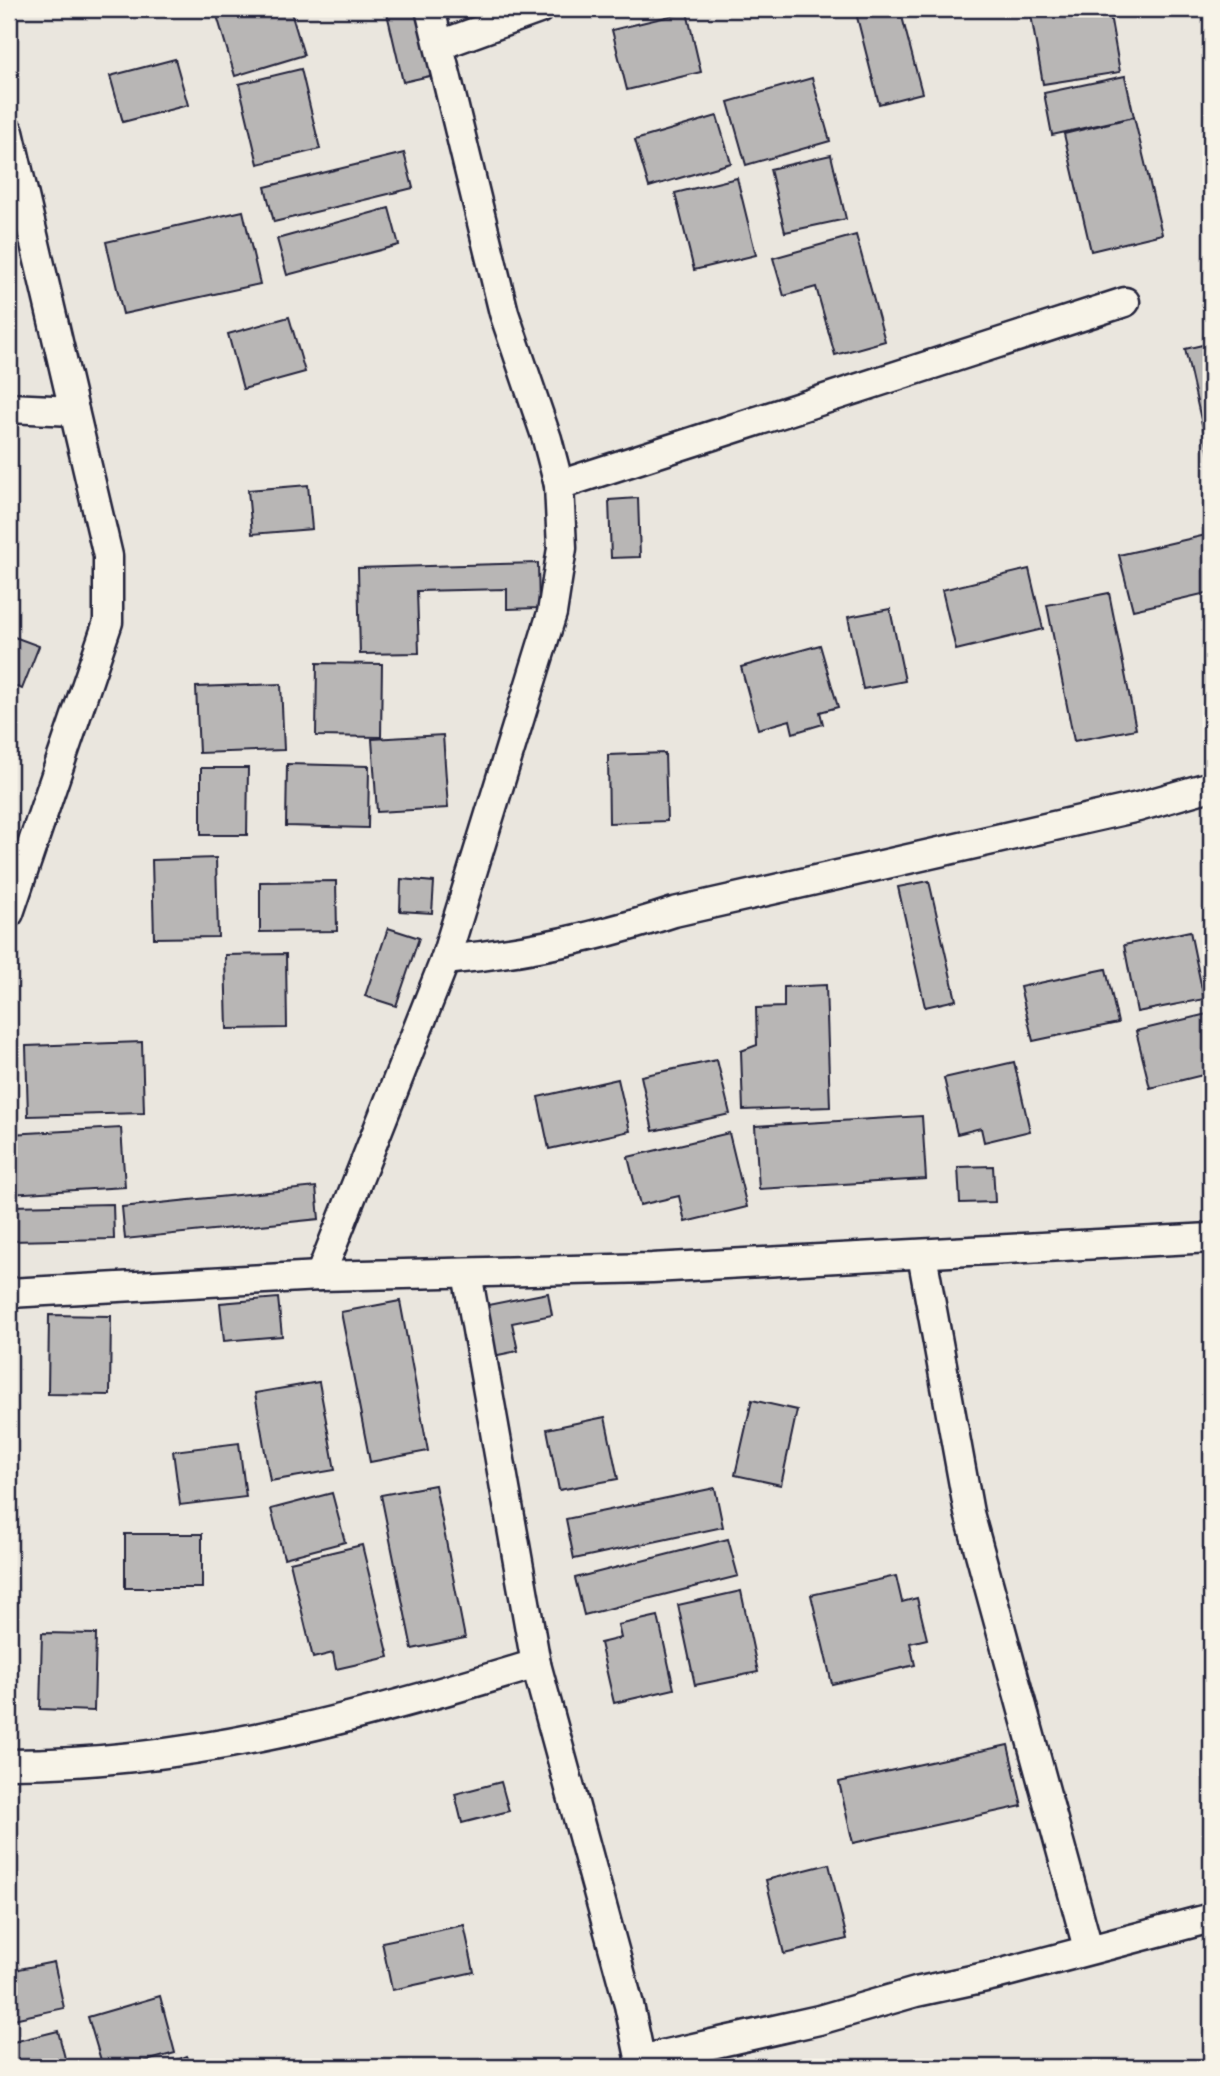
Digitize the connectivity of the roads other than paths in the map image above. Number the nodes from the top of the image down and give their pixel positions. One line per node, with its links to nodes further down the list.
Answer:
1 (430, 9): 3 (street)
2 (539, 9): 3 (street)
3 (440, 45): 8 (street)
4 (9, 132): 7 (street)
5 (1125, 302): 8 (street)
6 (9, 408): 7 (street)
7 (74, 411): 10 (street)
8 (559, 485): 12 (street)
9 (1211, 786): 12 (street)
10 (16, 868): 11 (street)
11 (9, 913)
12 (445, 960): 16 (street)
13 (1211, 1238): 14 (street)
14 (922, 1255): 15 (street); 21 (street)
15 (467, 1273): 16 (street); 18 (street)
16 (320, 1276): 17 (street)
17 (9, 1293)
18 (536, 1664): 19 (street); 22 (street)
19 (9, 1764)
20 (1211, 1918): 21 (street)
21 (1088, 1948): 22 (street)
22 (641, 2064)

